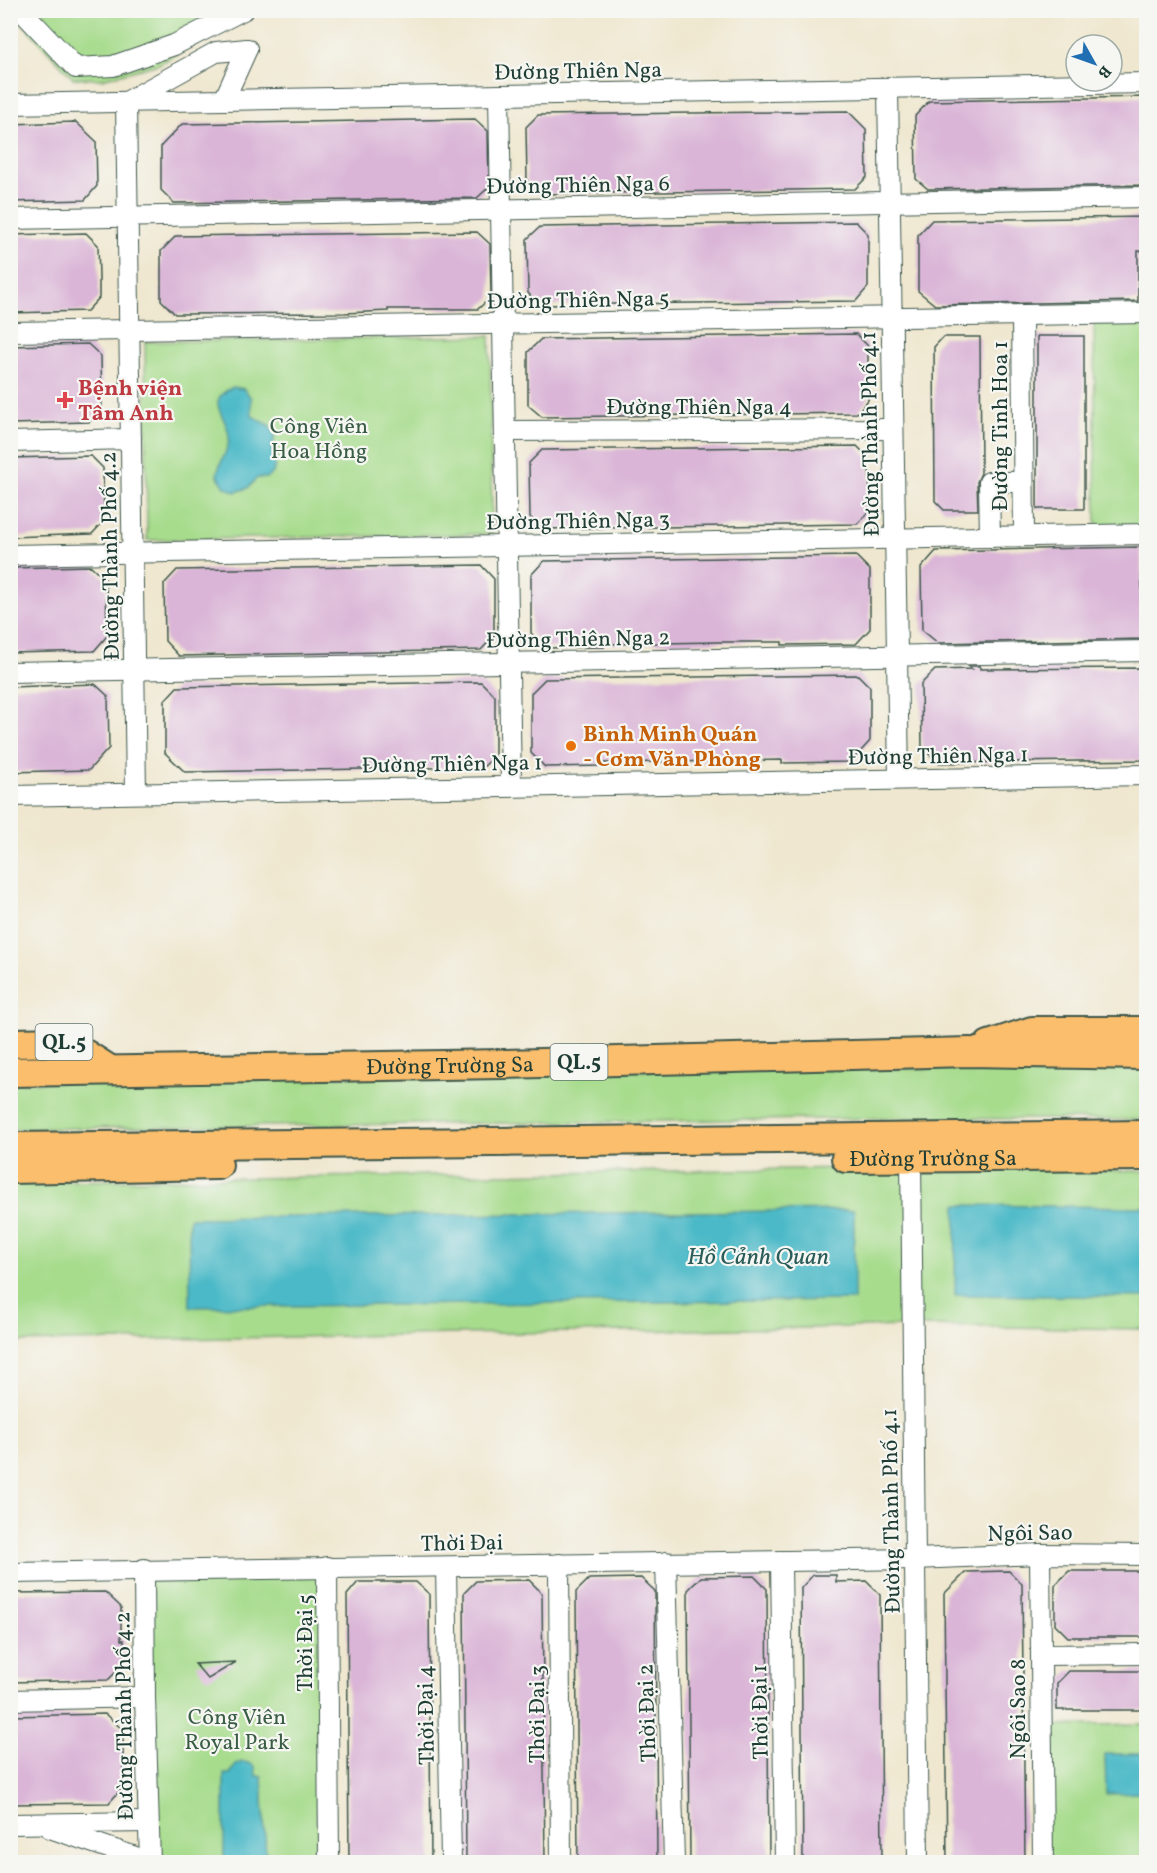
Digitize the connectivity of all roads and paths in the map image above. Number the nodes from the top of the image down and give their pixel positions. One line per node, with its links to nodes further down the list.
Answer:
1 (21, 10): 2 (street)
2 (243, 10)
3 (1146, 83): 4 (street, Đường Thiên Nga)
4 (888, 88): 5 (street, Đường Thiên Nga); 10 (street, Đường Thành Phố 4.1)
5 (499, 95): 6 (street, Đường Thiên Nga); 11 (street)
6 (224, 100): 7 (street, Đường Thiên Nga); 7 (street)
7 (126, 102): 8 (street, Đường Thiên Nga); 12 (street, Đường Thành Phố 4.2)
8 (10, 104)
9 (1146, 197): 10 (street, Đường Thiên Nga 6)
10 (890, 202): 11 (street, Đường Thiên Nga 6); 16 (street, Đường Thành Phố 4.1)
11 (501, 210): 12 (street, Đường Thiên Nga 6); 17 (street)
12 (127, 217): 13 (street, Đường Thiên Nga 6); 18 (street, Đường Thành Phố 4.2)
13 (10, 219)
14 (1146, 313): 15 (street, Đường Thiên Nga 5)
15 (1022, 315): 16 (street, Đường Thiên Nga 5); 24 (street, Đường Tinh Hoa 1)
16 (891, 317): 17 (street, Đường Thiên Nga 5); 20 (street, Đường Thành Phố 4.1)
17 (503, 324): 18 (street, Đường Thiên Nga 5); 21 (street)
18 (129, 330): 19 (street, Đường Thiên Nga 5); 22 (street, Đường Thành Phố 4.2)
19 (10, 332)
20 (893, 429): 21 (street, Đường Thiên Nga 4); 28 (street, Đường Thành Phố 4.1)
21 (505, 431): 29 (street)
22 (131, 439): 23 (street); 30 (street, Đường Thành Phố 4.2)
23 (10, 442)
24 (1023, 482): 26 (street, Đường Tinh Hoa 1); 27 (street)
25 (1146, 534): 26 (street, Đường Thiên Nga 3)
26 (1024, 536): 27 (street, Đường Thiên Nga 3)
27 (990, 537): 28 (street, Đường Thiên Nga 3)
28 (895, 539): 29 (street, Đường Thiên Nga 3); 33 (street, Đường Thành Phố 4.1)
29 (507, 546): 30 (street, Đường Thiên Nga 3); 34 (street)
30 (133, 553): 31 (street, Đường Thiên Nga 3); 35 (street, Đường Thành Phố 4.2)
31 (10, 555)
32 (1146, 651): 33 (street, Đường Thiên Nga 2)
33 (897, 656): 34 (street, Đường Thiên Nga 2); 38 (street, Đường Thành Phố 4.1)
34 (509, 663): 35 (street, Đường Thiên Nga 2); 39 (street)
35 (134, 670): 36 (street, Đường Thiên Nga 2); 40 (street, Đường Thành Phố 4.2)
36 (10, 672)
37 (1146, 775): 38 (street, Đường Thiên Nga 1)
38 (899, 779): 39 (street, Đường Thiên Nga 1)
39 (511, 786): 40 (street, Đường Thiên Nga 1)
40 (136, 793): 41 (street, Đường Thiên Nga 1)
41 (10, 796)
42 (1146, 1031): 44 (highway, Đường Trường Sa / QL.5)
43 (10, 1043): 46 (highway, QL.5)
44 (969, 1052): 45 (highway, Đường Trường Sa / QL.5); 46 (highway, Đường Trường Sa / QL.5)
45 (1146, 1055)
46 (110, 1070): 47 (highway, Đường Trường Sa / QL.5)
47 (10, 1071)
48 (1146, 1135): 49 (highway, Đường Trường Sa)
49 (687, 1140): 50 (highway, Đường Trường Sa); 53 (highway, Đường Trường Sa)
50 (404, 1143): 51 (highway, Đường Trường Sa); 54 (highway, Đường Trường Sa)
51 (10, 1147)
52 (1146, 1155): 53 (highway, Đường Trường Sa)
53 (911, 1158): 57 (street, Đường Thành Phố 4.1)
54 (10, 1168)
55 (1040, 1554): 56 (street, Ngôi Sao); 57 (street, Ngôi Sao); 65 (street, Ngôi Sao 8)
56 (1146, 1555)
57 (915, 1559): 59 (street, Thời Đại); 78 (street, Đường Thành Phố 4.1)
58 (666, 1562): 59 (street, Thời Đại); 60 (street, Thời Đại); 76 (street, Thời Đại 2)
59 (781, 1562): 77 (street, Thời Đại 1)
60 (559, 1564): 61 (street, Thời Đại); 75 (street, Thời Đại 3)
61 (446, 1566): 62 (street, Thời Đại); 74 (street, Thời Đại 4)
62 (327, 1567): 63 (street, Thời Đại); 73 (street, Thời Đại 5)
63 (144, 1569): 64 (street, Thời Đại); 67 (street, Đường Thành Phố 4.2)
64 (10, 1573)
65 (1041, 1654): 66 (street); 79 (street, Ngôi Sao 8)
66 (1146, 1654)
67 (145, 1697): 68 (street); 69 (street, Đường Thành Phố 4.2)
68 (10, 1700)
69 (148, 1822): 71 (street); 72 (street, Đường Thành Phố 4.2)
70 (10, 1824): 71 (street)
71 (36, 1824): 72 (street)
72 (150, 1862)
73 (329, 1863)
74 (451, 1863)
75 (561, 1863)
76 (674, 1863)
77 (785, 1863)
78 (918, 1863)
79 (1043, 1863)

